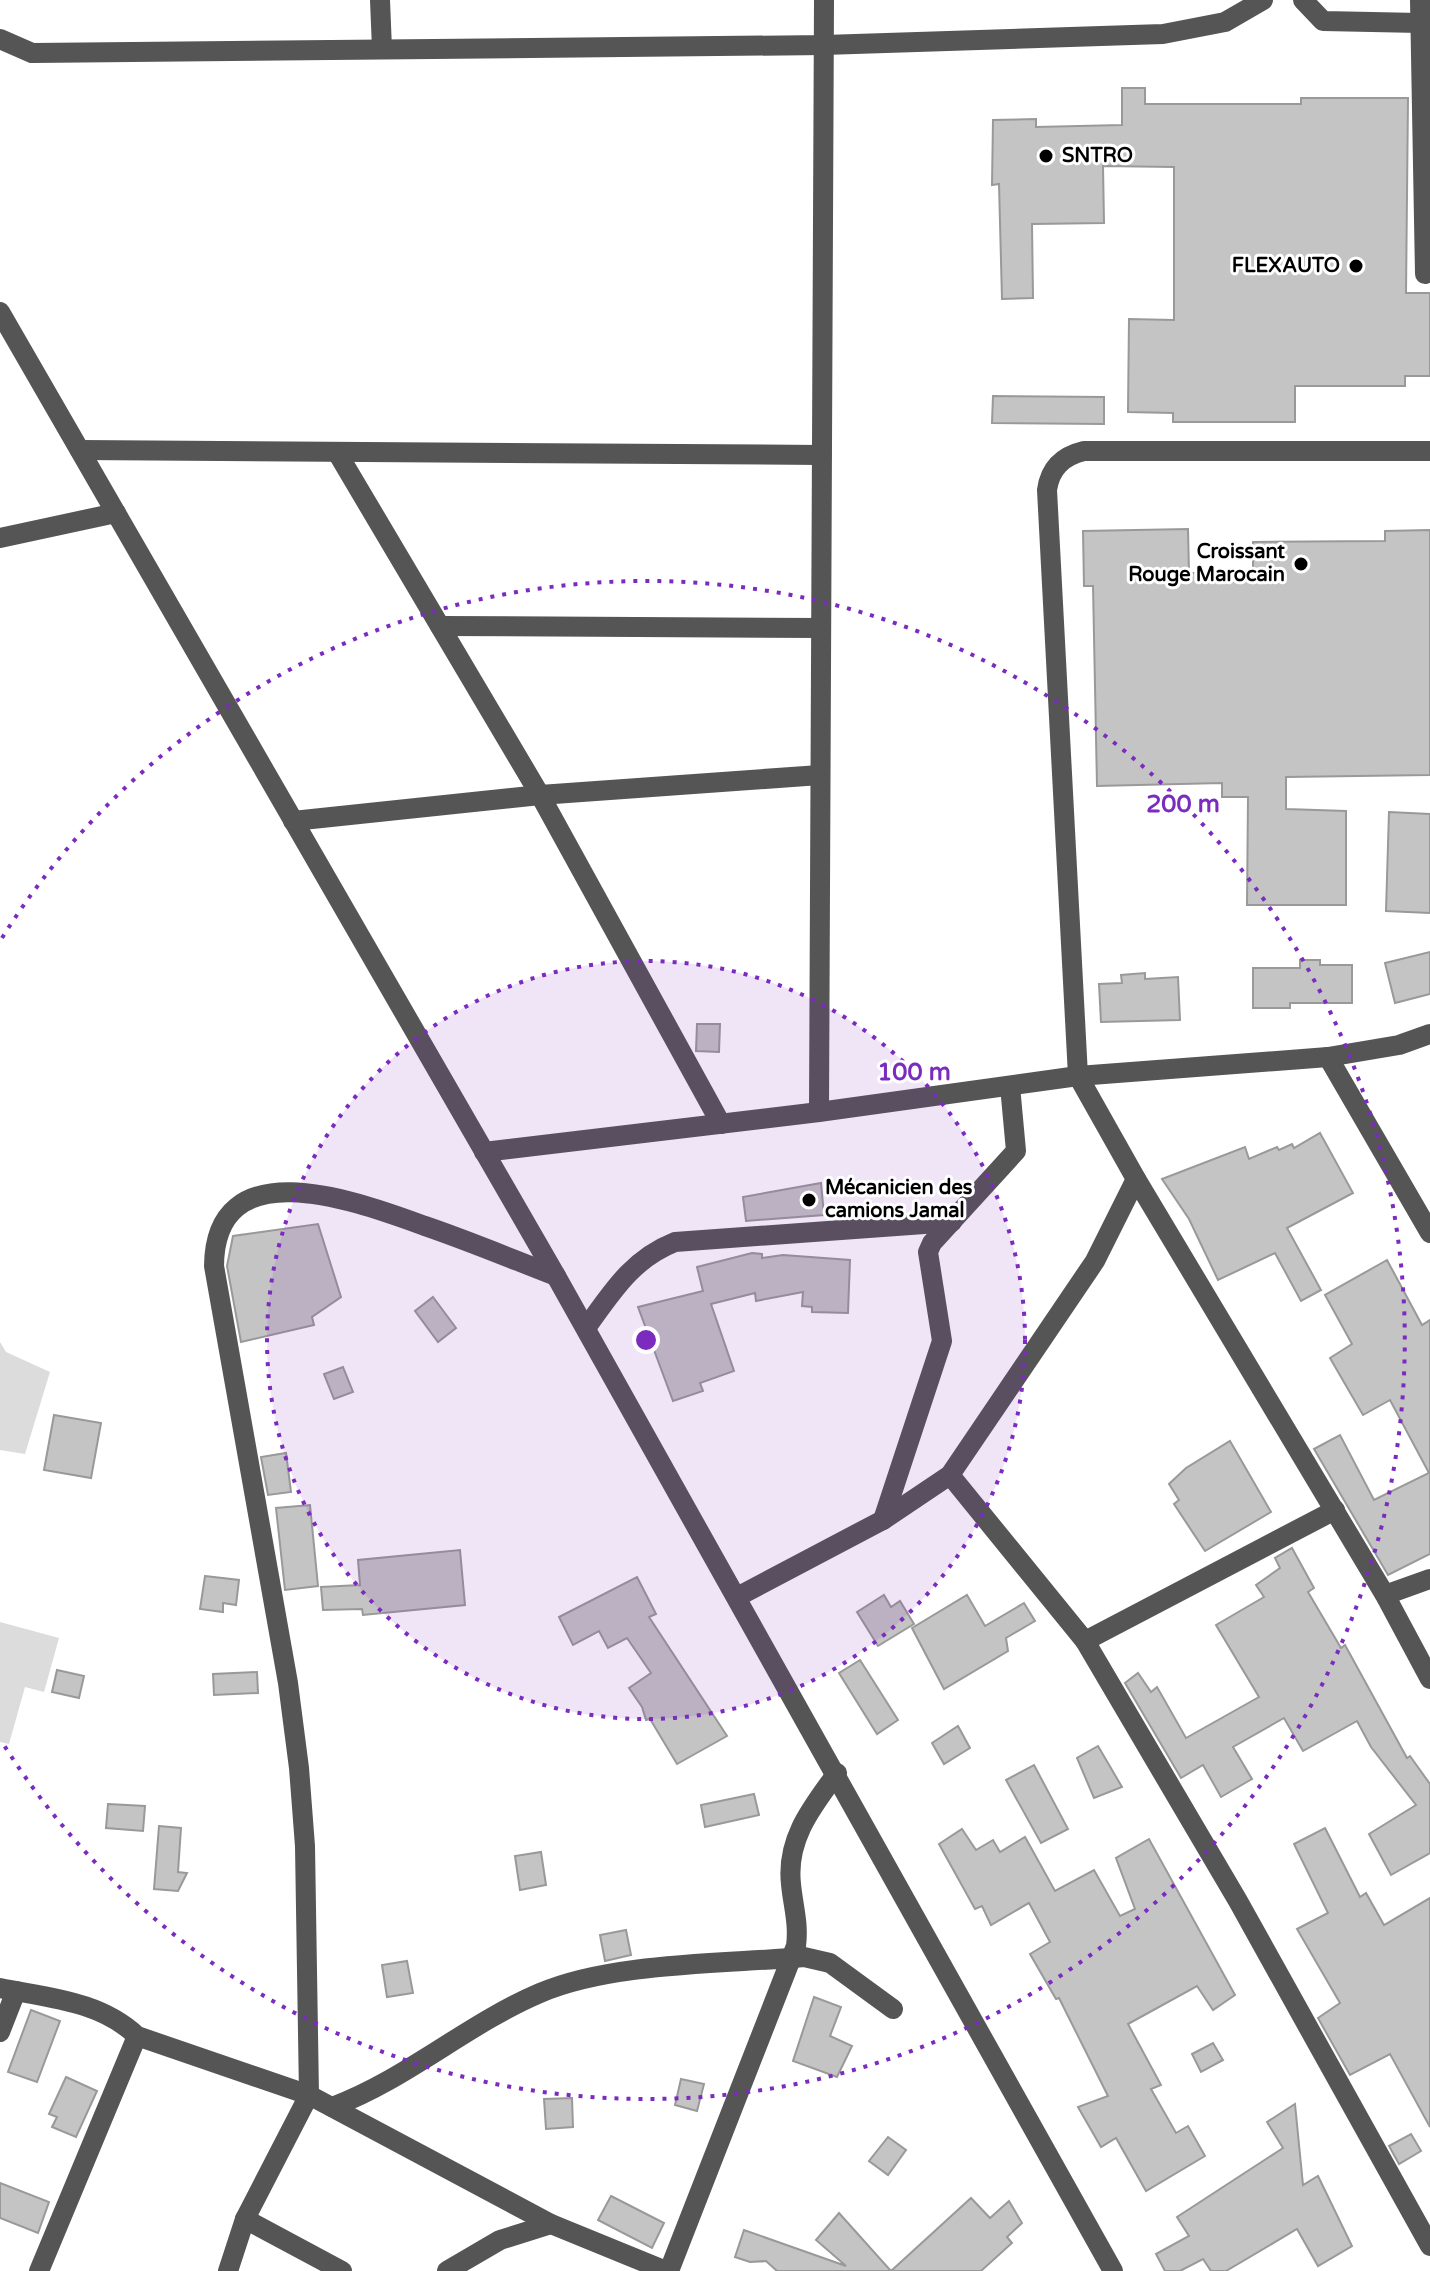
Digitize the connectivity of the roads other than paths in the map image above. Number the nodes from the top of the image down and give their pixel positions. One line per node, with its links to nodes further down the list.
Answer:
1 (380, 0): 9 (street)
2 (824, 0): 8 (street)
3 (1263, 0): 8 (street)
4 (1303, 0): 6 (street)
5 (1420, 0): 6 (street)
6 (1420, 23): 10 (street)
7 (0, 39): 9 (street)
8 (824, 45): 9 (street); 15 (street)
9 (382, 49)
10 (1425, 274)
11 (0, 312): 12 (street)
12 (80, 450): 14 (street); 16 (street)
13 (1430, 451): 27 (street)
14 (338, 454): 15 (street); 18 (street)
15 (822, 455): 19 (street)
16 (116, 513): 17 (street); 22 (street)
17 (0, 538)
18 (440, 626): 19 (street); 21 (street)
19 (821, 628): 20 (street)
20 (820, 775): 21 (street); 29 (street)
21 (540, 795): 22 (street); 30 (street)
22 (293, 821): 31 (street)
23 (1430, 1034): 24 (street)
24 (1399, 1045): 25 (street); 26 (street)
25 (1430, 1051)
26 (1328, 1057): 27 (street); 34 (street)
27 (1078, 1076): 28 (street); 32 (street)
28 (1010, 1086): 29 (street); 33 (street)
29 (819, 1112): 30 (street)
30 (721, 1124): 31 (street)
31 (484, 1152): 35 (street)
32 (1136, 1179): 37 (street); 38 (street)
33 (952, 1222): 36 (street); 39 (street)
34 (1430, 1233)
35 (556, 1276): 36 (street); 51 (street)
36 (586, 1328): 42 (street)
37 (950, 1475): 39 (street); 43 (street)
38 (1335, 1510): 41 (street); 43 (street)
39 (883, 1520): 42 (street)
40 (1430, 1579): 41 (street)
41 (1385, 1595): 44 (street)
42 (737, 1597): 45 (street)
43 (1085, 1641): 55 (street)
44 (1430, 1679)
45 (837, 1773): 46 (street); 61 (street)
46 (791, 1958): 48 (street); 52 (street); 60 (street)
47 (8, 1990): 49 (street); 50 (street)
48 (893, 2009)
49 (0, 2032)
50 (137, 2036): 51 (street); 56 (street)
51 (309, 2095): 52 (street); 53 (street)
52 (332, 2107): 54 (street)
53 (245, 2219): 57 (street); 58 (street)
54 (551, 2224): 59 (street); 60 (street)
55 (1430, 2246)
56 (39, 2271)
57 (228, 2271)
58 (342, 2271)
59 (447, 2271)
60 (668, 2271)
61 (1113, 2271)

